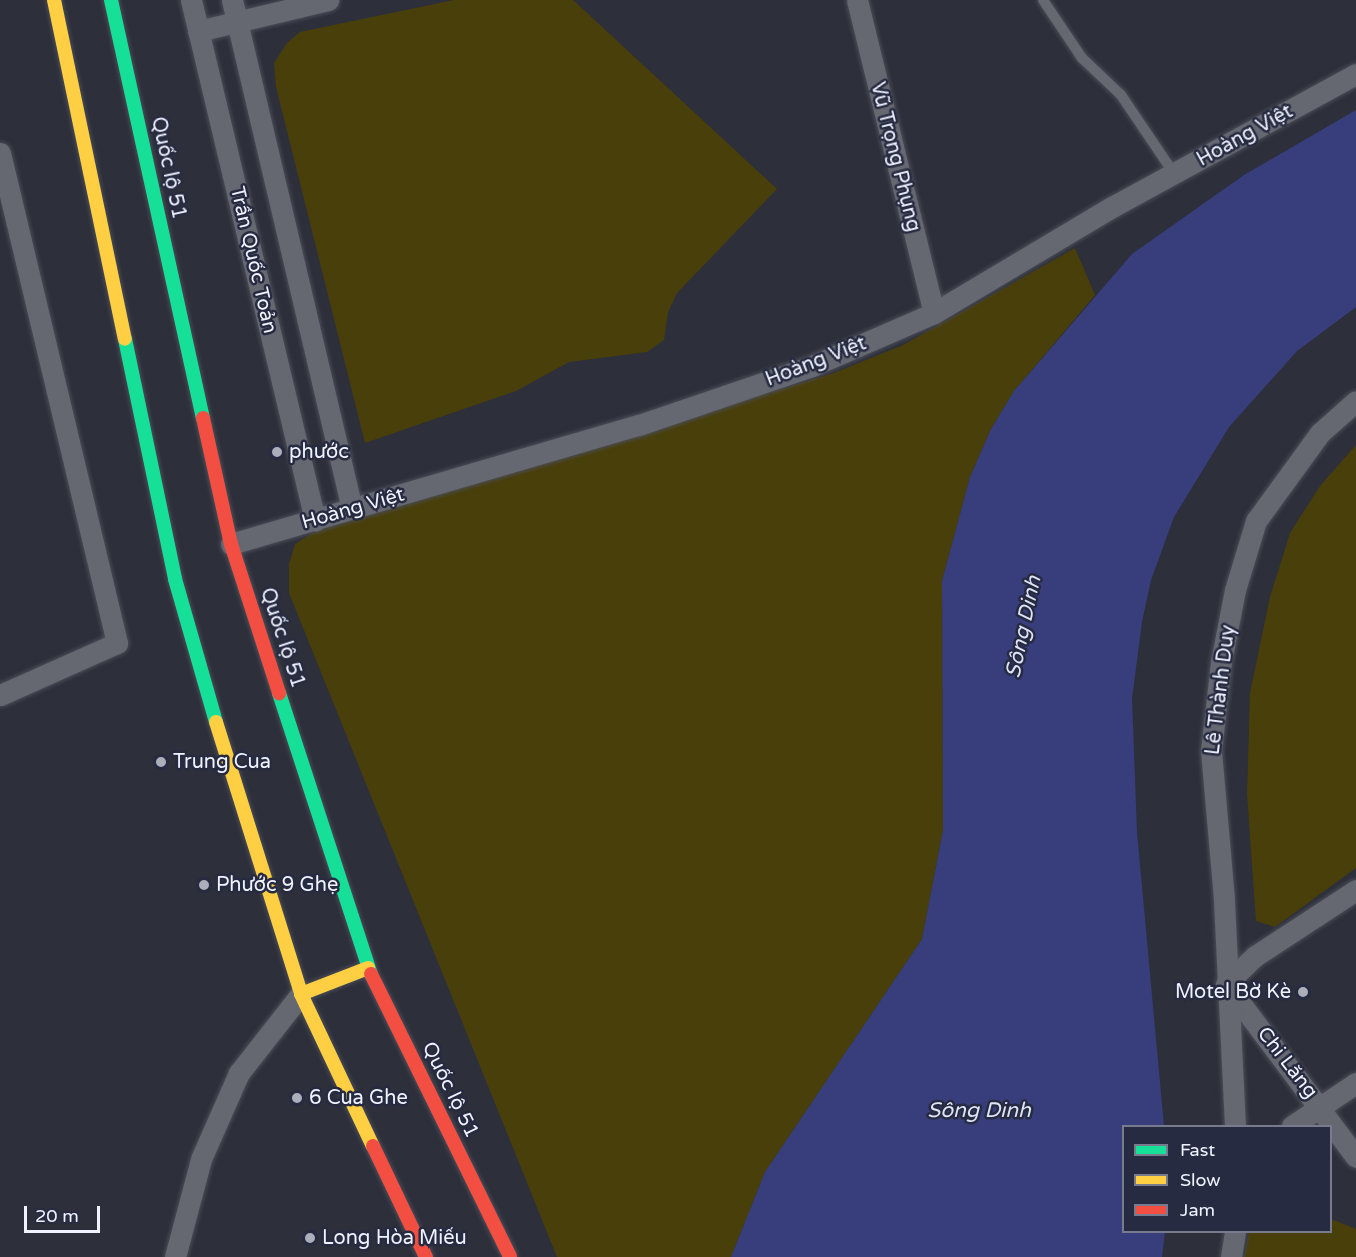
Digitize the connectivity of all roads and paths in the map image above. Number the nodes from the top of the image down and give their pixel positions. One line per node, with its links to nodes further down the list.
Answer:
1 (54, 0): 22 (highway)
2 (111, 0): 17 (highway, Quốc lộ 51)
3 (191, 0): 9 (street, Trần Quốc Toản)
4 (232, 0): 8 (street, Trần Quốc Toản)
5 (328, 0): 8 (street)
6 (857, 0): 13 (street, Vũ Trọng Phụng)
7 (1043, 0): 12 (lane)
8 (237, 22): 9 (street); 15 (street, Trần Quốc Toản)
9 (198, 31): 16 (street, Trần Quốc Toản)
10 (1356, 74): 12 (street, Hoàng Việt)
11 (0, 153): 18 (street)
12 (1176, 175): 13 (street, Hoàng Việt)
13 (934, 314): 15 (street, Hoàng Việt)
14 (1356, 401): 21 (street, Lê Thành Duy)
15 (352, 509): 16 (street, Hoàng Việt)
16 (315, 520): 17 (street, Hoàng Việt)
17 (231, 544): 20 (highway, Quốc lộ 51)
18 (0, 695)
19 (1356, 890): 21 (street)
20 (368, 969): 22 (highway); 31 (highway, Quốc lộ 51)
21 (1226, 984): 24 (street, Chi Lăng); 25 (street, Lê Thành Duy)
22 (302, 994): 29 (street); 30 (highway)
23 (1356, 1083): 24 (street)
24 (1321, 1106): 26 (street); 27 (street, Chi Lăng)
25 (1235, 1125)
26 (1293, 1125)
27 (1356, 1156)
28 (1235, 1233): 32 (street)
29 (175, 1257)
30 (426, 1257)
31 (510, 1257)
32 (1231, 1257)

